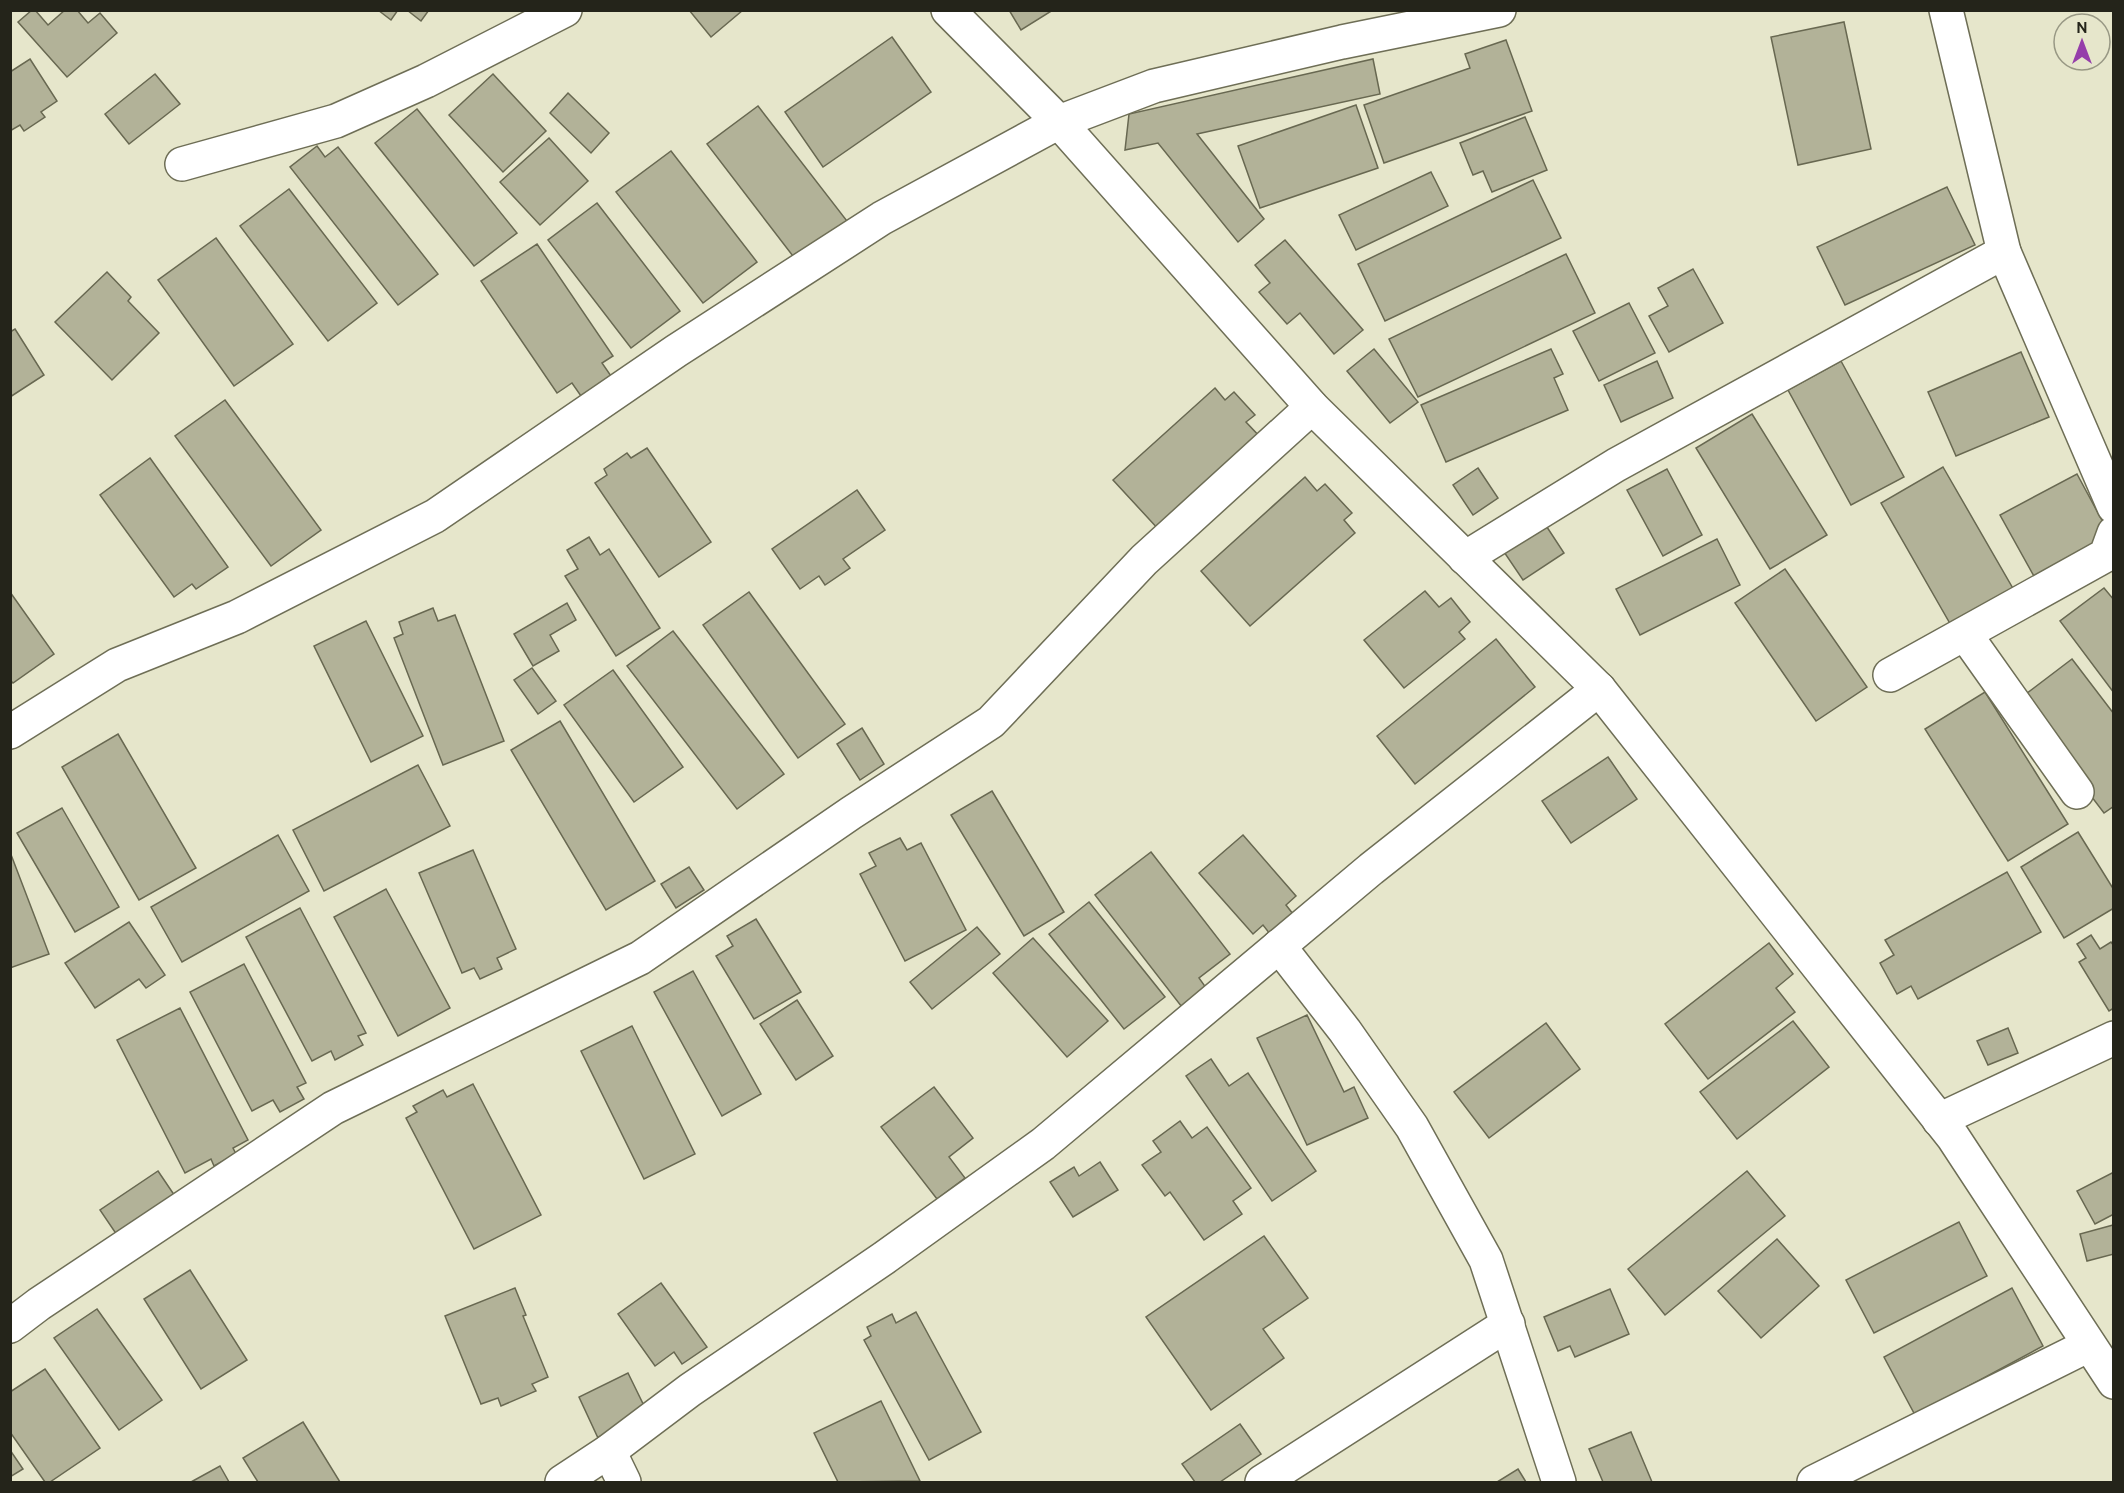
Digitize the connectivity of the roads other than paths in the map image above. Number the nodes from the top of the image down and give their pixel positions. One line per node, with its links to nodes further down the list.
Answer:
1 (565, 10): 6 (street)
2 (948, 10): 5 (street)
3 (1499, 10): 5 (street)
4 (1946, 10): 7 (street)
5 (1059, 122): 8 (street); 15 (street)
6 (182, 164)
7 (2004, 252): 9 (street); 11 (street)
8 (1312, 407): 11 (street); 21 (street)
9 (2114, 507)
10 (2114, 533): 12 (street)
11 (1465, 558): 14 (street)
12 (1965, 634): 13 (street); 16 (street)
13 (1890, 675)
14 (1599, 689): 17 (street); 19 (street)
15 (10, 732)
16 (2077, 792)
17 (1279, 946): 20 (street); 24 (street)
18 (2114, 1038): 19 (street)
19 (1939, 1120): 22 (street)
20 (1508, 1324): 27 (street); 28 (street)
21 (10, 1326)
22 (2089, 1345): 23 (street); 29 (street)
23 (2114, 1382)
24 (609, 1451): 25 (street); 26 (street)
25 (562, 1482)
26 (624, 1482)
27 (1262, 1482)
28 (1559, 1482)
29 (1814, 1482)

